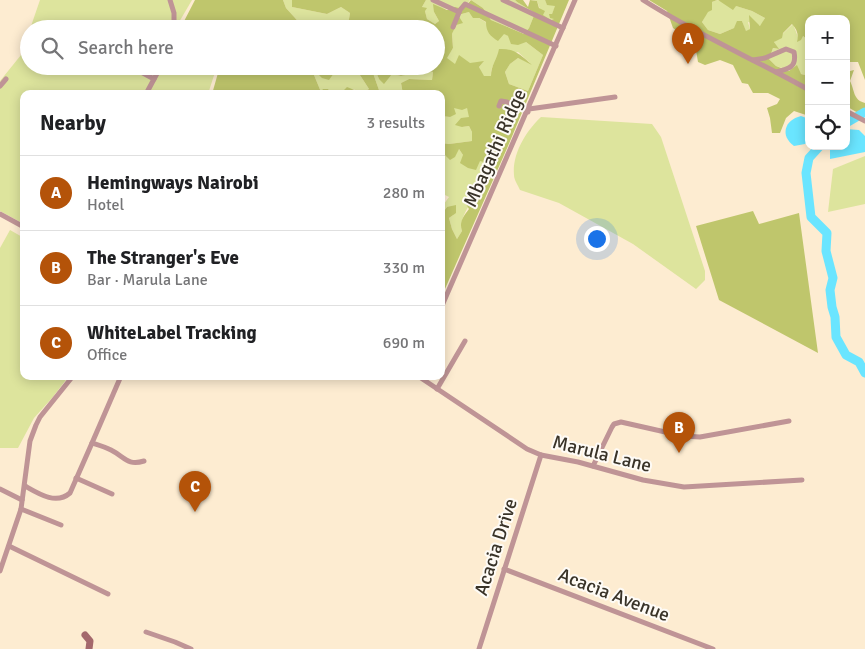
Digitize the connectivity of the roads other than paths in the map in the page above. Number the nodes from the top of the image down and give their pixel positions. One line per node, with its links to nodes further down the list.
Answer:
1 (170, 0): 7 (street)
2 (433, 0): 6 (street)
3 (502, 0): 9 (street)
4 (576, 0): 9 (street, Mbagathi Ridge)
5 (643, 0): 11 (street)
6 (459, 12): 8 (street); 10 (street)
7 (174, 20)
8 (453, 27)
9 (563, 28): 10 (street, Mbagathi Ridge)
10 (556, 46): 22 (street, Mbagathi Ridge)
11 (753, 60): 12 (street); 12 (street)
12 (776, 72): 18 (street)
13 (147, 75): 16 (street)
14 (156, 75): 16 (street)
15 (6, 79): 17 (street)
16 (154, 79): 19 (street)
17 (0, 86)
18 (805, 88)
19 (148, 90)
20 (615, 97): 22 (street)
21 (499, 106): 22 (street)
22 (528, 111): 27 (street, Mbagathi Ridge)
23 (850, 113): 24 (street)
24 (865, 121)
25 (0, 214): 26 (street)
26 (20, 225)
27 (445, 299)
28 (465, 341): 29 (street)
29 (445, 375)
30 (69, 380): 42 (street)
31 (119, 380): 36 (street)
32 (424, 380): 34 (street, Marula Lane)
33 (442, 380): 34 (street)
34 (437, 389): 37 (street, Marula Lane)
35 (788, 421): 39 (street)
36 (92, 443): 38 (street); 40 (street)
37 (541, 454): 39 (street, Marula Lane); 49 (street, Acacia Drive)
38 (144, 461)
39 (593, 466): 41 (street, Marula Lane)
40 (76, 478): 42 (street); 44 (street)
41 (802, 480)
42 (25, 486): 45 (street)
43 (0, 489): 45 (street)
44 (112, 494)
45 (22, 500): 46 (street)
46 (21, 509): 47 (street); 48 (street)
47 (61, 525)
48 (9, 546): 50 (street); 51 (street)
49 (504, 569): 56 (street, Acacia Drive); 57 (street, Acacia Avenue)
50 (0, 570)
51 (108, 594)
52 (146, 632): 55 (street)
53 (85, 635): 54 (street)
54 (89, 649)
55 (191, 649)
56 (479, 649)
57 (713, 649)

